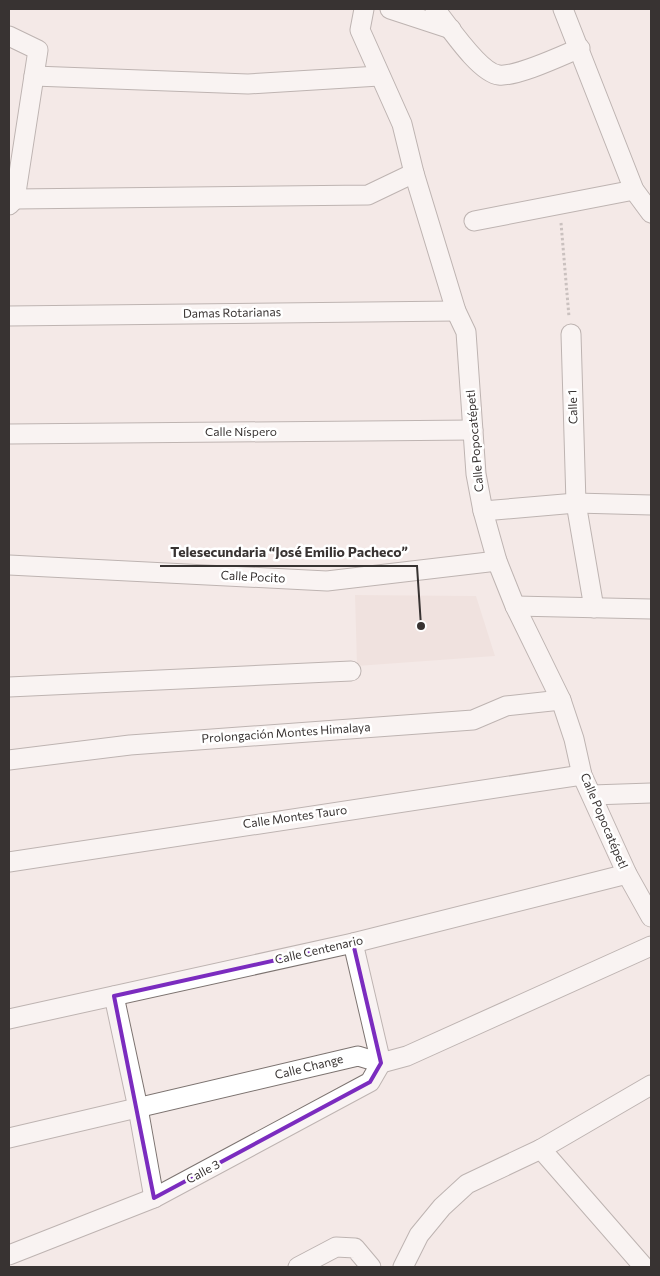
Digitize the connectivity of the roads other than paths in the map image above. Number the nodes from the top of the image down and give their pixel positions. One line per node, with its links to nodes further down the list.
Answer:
1 (364, 9): 9 (street, Calle Popocatépetl)
2 (390, 9): 5 (street)
3 (435, 9): 5 (street)
4 (563, 9): 7 (street)
5 (451, 29): 7 (street)
6 (9, 36): 8 (street)
7 (580, 48): 11 (street)
8 (34, 76): 9 (street); 12 (street)
9 (379, 76): 10 (street, Calle Popocatépetl)
10 (414, 173): 12 (street); 15 (street, Calle Popocatépetl)
11 (634, 190): 13 (street); 14 (street)
12 (12, 202)
13 (651, 213)
14 (474, 221)
15 (456, 310): 16 (street, Damas Rotarianas); 18 (street, Calle Popocatépetl)
16 (9, 316)
17 (571, 334): 20 (street, Calle 1)
18 (472, 430): 19 (street, Calle Níspero); 22 (street, Calle Popocatépetl)
19 (9, 434)
20 (576, 503): 21 (street); 22 (street); 26 (street, Calle 1)
21 (651, 505)
22 (483, 511): 23 (street, Calle Popocatépetl)
23 (497, 561): 24 (street, Calle Pocito); 25 (street, Calle Popocatépetl)
24 (9, 565)
25 (515, 606): 26 (street); 30 (street, Calle Popocatépetl)
26 (594, 608): 27 (street)
27 (651, 609)
28 (352, 671): 29 (street)
29 (9, 687)
30 (561, 700): 31 (street, Prolongación Montes Himalaya); 32 (street, Calle Popocatépetl)
31 (9, 760)
32 (582, 775): 34 (street, Calle Popocatépetl); 35 (street, Calle Montes Tauro)
33 (651, 793): 34 (street)
34 (592, 795): 36 (street, Calle Popocatépetl)
35 (9, 862)
36 (626, 874): 37 (street, Calle Popocatépetl); 38 (street, Calle Centenario)
37 (650, 912)
38 (353, 943): 40 (street, Calle Centenario); 42 (street)
39 (651, 946): 42 (street)
40 (114, 996): 41 (street, Calle Centenario); 44 (street)
41 (9, 1019)
42 (381, 1063): 44 (street, Calle Change); 47 (street, Calle 3)
43 (651, 1085): 46 (street)
44 (138, 1108): 45 (street, Calle Change); 47 (street)
45 (9, 1138)
46 (540, 1149): 51 (street); 52 (street)
47 (154, 1198): 48 (street, Calle 3)
48 (9, 1255)
49 (298, 1267): 50 (street)
50 (371, 1267)
51 (403, 1267)
52 (644, 1267)

